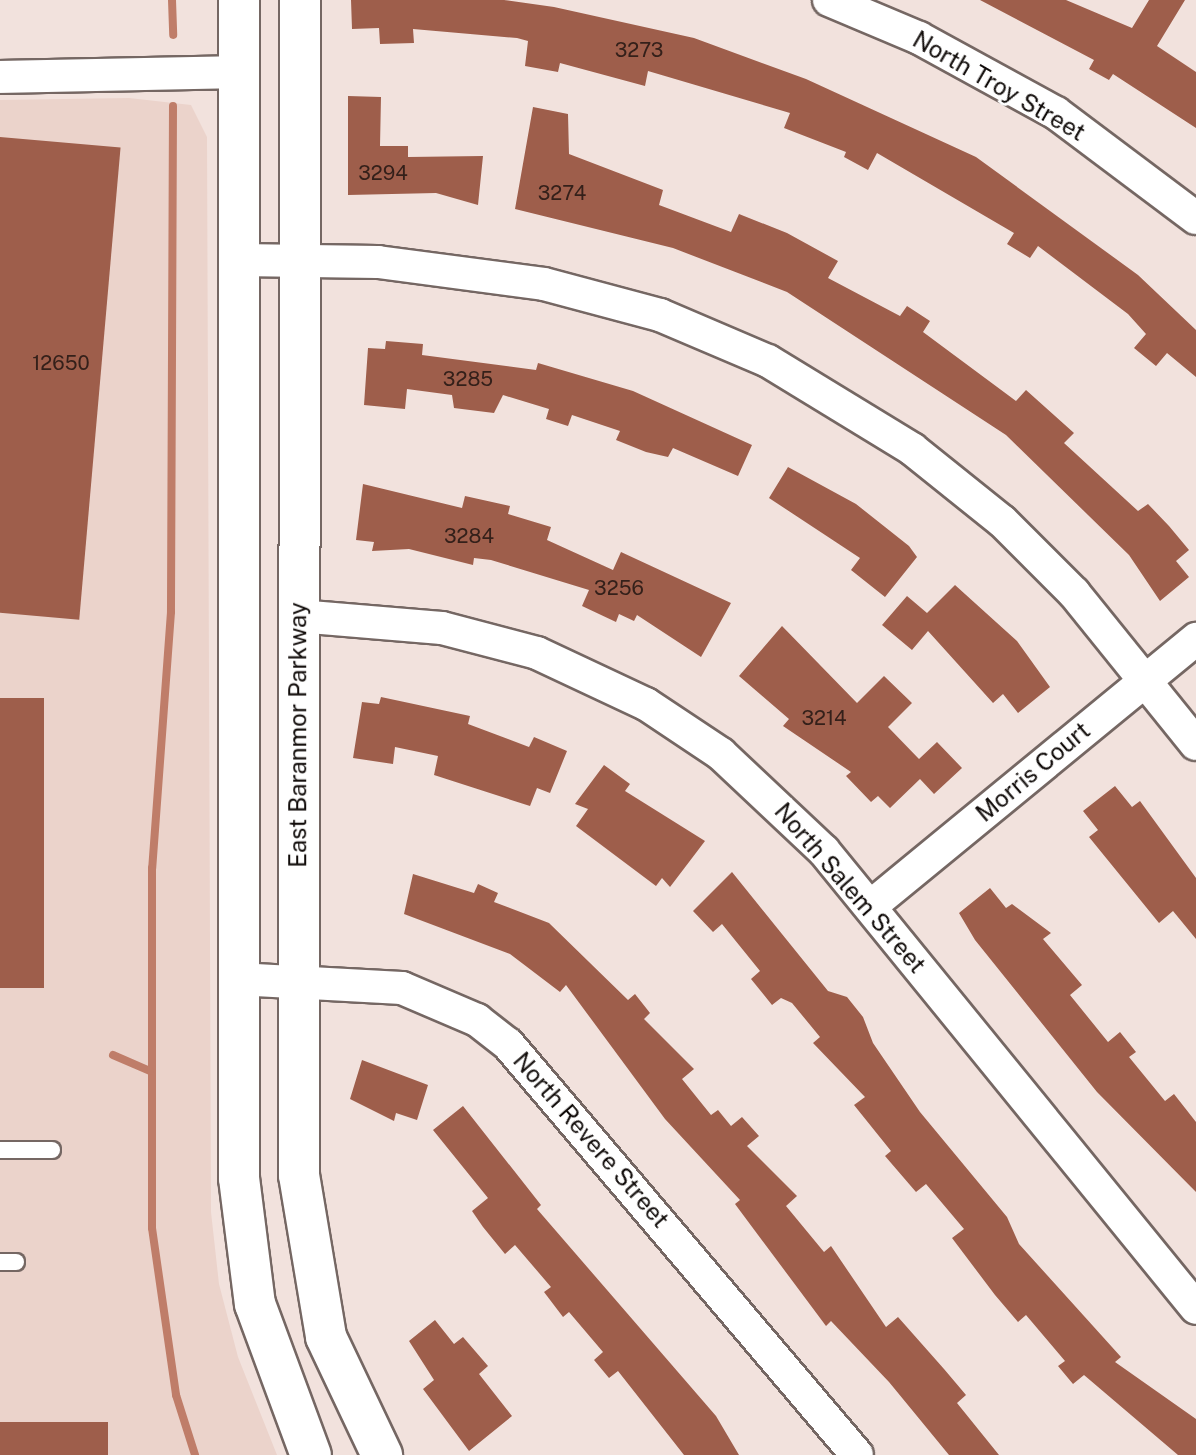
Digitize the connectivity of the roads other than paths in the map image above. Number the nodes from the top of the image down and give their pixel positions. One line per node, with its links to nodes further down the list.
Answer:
1 (239, 0): 4 (street)
2 (300, 0): 8 (street, East Baranmor Parkway)
3 (829, 0): 6 (street, North Troy Street)
4 (239, 72): 5 (street); 7 (street)
5 (0, 77)
6 (1196, 218)
7 (239, 260): 8 (street); 14 (street)
8 (300, 260): 9 (street, East Baranmor Parkway); 11 (street)
9 (298, 616): 13 (street, North Salem Street); 15 (street, East Baranmor Parkway)
10 (1196, 639): 11 (street, Morris Court)
11 (1143, 681): 12 (street); 13 (street, Morris Court)
12 (1196, 744)
13 (871, 906): 18 (street, North Salem Street)
14 (237, 979): 15 (street, North Revere Street); 19 (street)
15 (298, 979): 20 (street, East Baranmor Parkway); 21 (street, North Revere Street)
16 (0, 1150): 17 (lane)
17 (52, 1150)
18 (1196, 1308)
19 (311, 1455)
20 (382, 1455)
21 (857, 1455)

